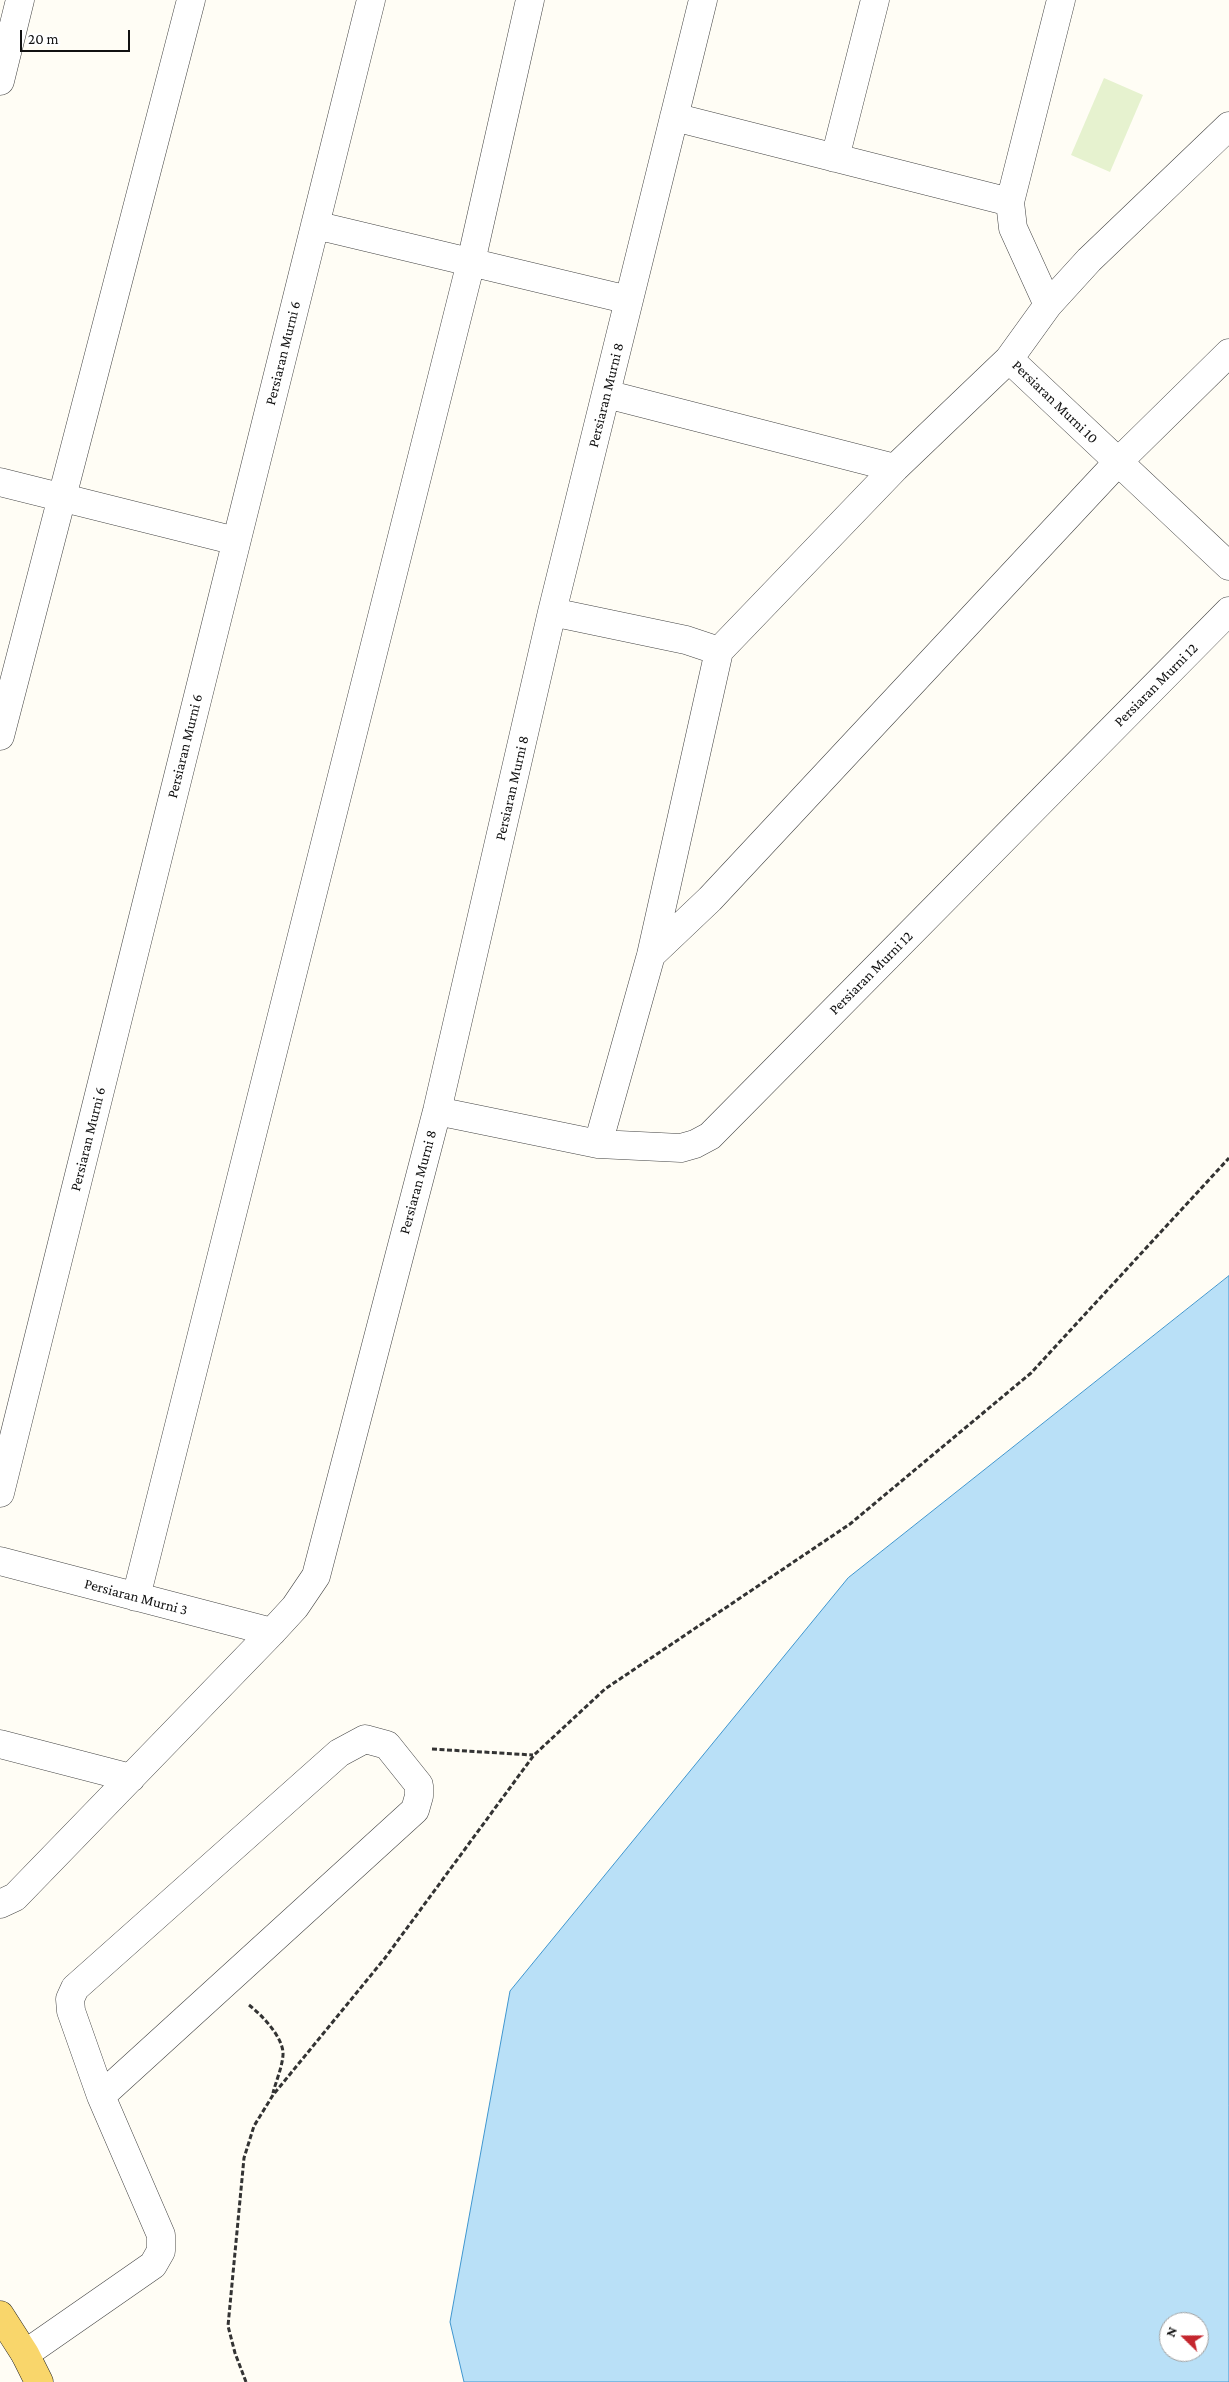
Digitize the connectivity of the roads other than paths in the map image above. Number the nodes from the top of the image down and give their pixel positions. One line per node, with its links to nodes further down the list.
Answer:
1 (20, 0): 8 (street)
2 (191, 0): 23 (street)
3 (370, 0): 13 (street, Persiaran Murni 6)
4 (530, 0): 14 (street)
5 (703, 0): 9 (street, Persiaran Murni 8)
6 (876, 0): 11 (street)
7 (1061, 0): 12 (street)
8 (0, 81)
9 (674, 117): 11 (street); 15 (street, Persiaran Murni 8)
10 (1229, 126): 16 (street, Persiaran Murni 10)
11 (835, 158): 12 (street)
12 (1010, 202): 16 (street)
13 (315, 225): 14 (street); 24 (street, Persiaran Murni 6)
14 (471, 262): 15 (street); 35 (street)
15 (629, 300): 19 (street, Persiaran Murni 8)
16 (1048, 305): 18 (street, Persiaran Murni 10)
17 (1229, 353): 20 (street)
18 (1009, 359): 20 (street, Persiaran Murni 10); 21 (street)
19 (606, 394): 21 (street); 27 (street, Persiaran Murni 8)
20 (1118, 462): 25 (street, Persiaran Murni 10); 30 (street)
21 (895, 468): 28 (street)
22 (0, 482): 23 (street)
23 (62, 497): 24 (street); 29 (street)
24 (236, 541): 33 (street, Persiaran Murni 6)
25 (1229, 566)
26 (1229, 611): 32 (street, Persiaran Murni 12)
27 (552, 612): 28 (street); 31 (street, Persiaran Murni 8)
28 (719, 651): 30 (street)
29 (0, 736)
30 (651, 955): 32 (street)
31 (437, 1111): 32 (street, Persiaran Murni 12); 36 (street, Persiaran Murni 8)
32 (598, 1144)
33 (0, 1492)
34 (0, 1561): 35 (street, Persiaran Murni 3)
35 (136, 1597): 36 (street, Persiaran Murni 3)
36 (272, 1632): 38 (street, Persiaran Murni 8)
37 (0, 1744): 38 (street)
38 (131, 1778): 39 (street, Persiaran Murni 8)
39 (0, 1904)
40 (101, 2096): 40 (street); 42 (street)
41 (0, 2316): 42 (main road)
42 (25, 2354): 43 (main road)
43 (39, 2382)

